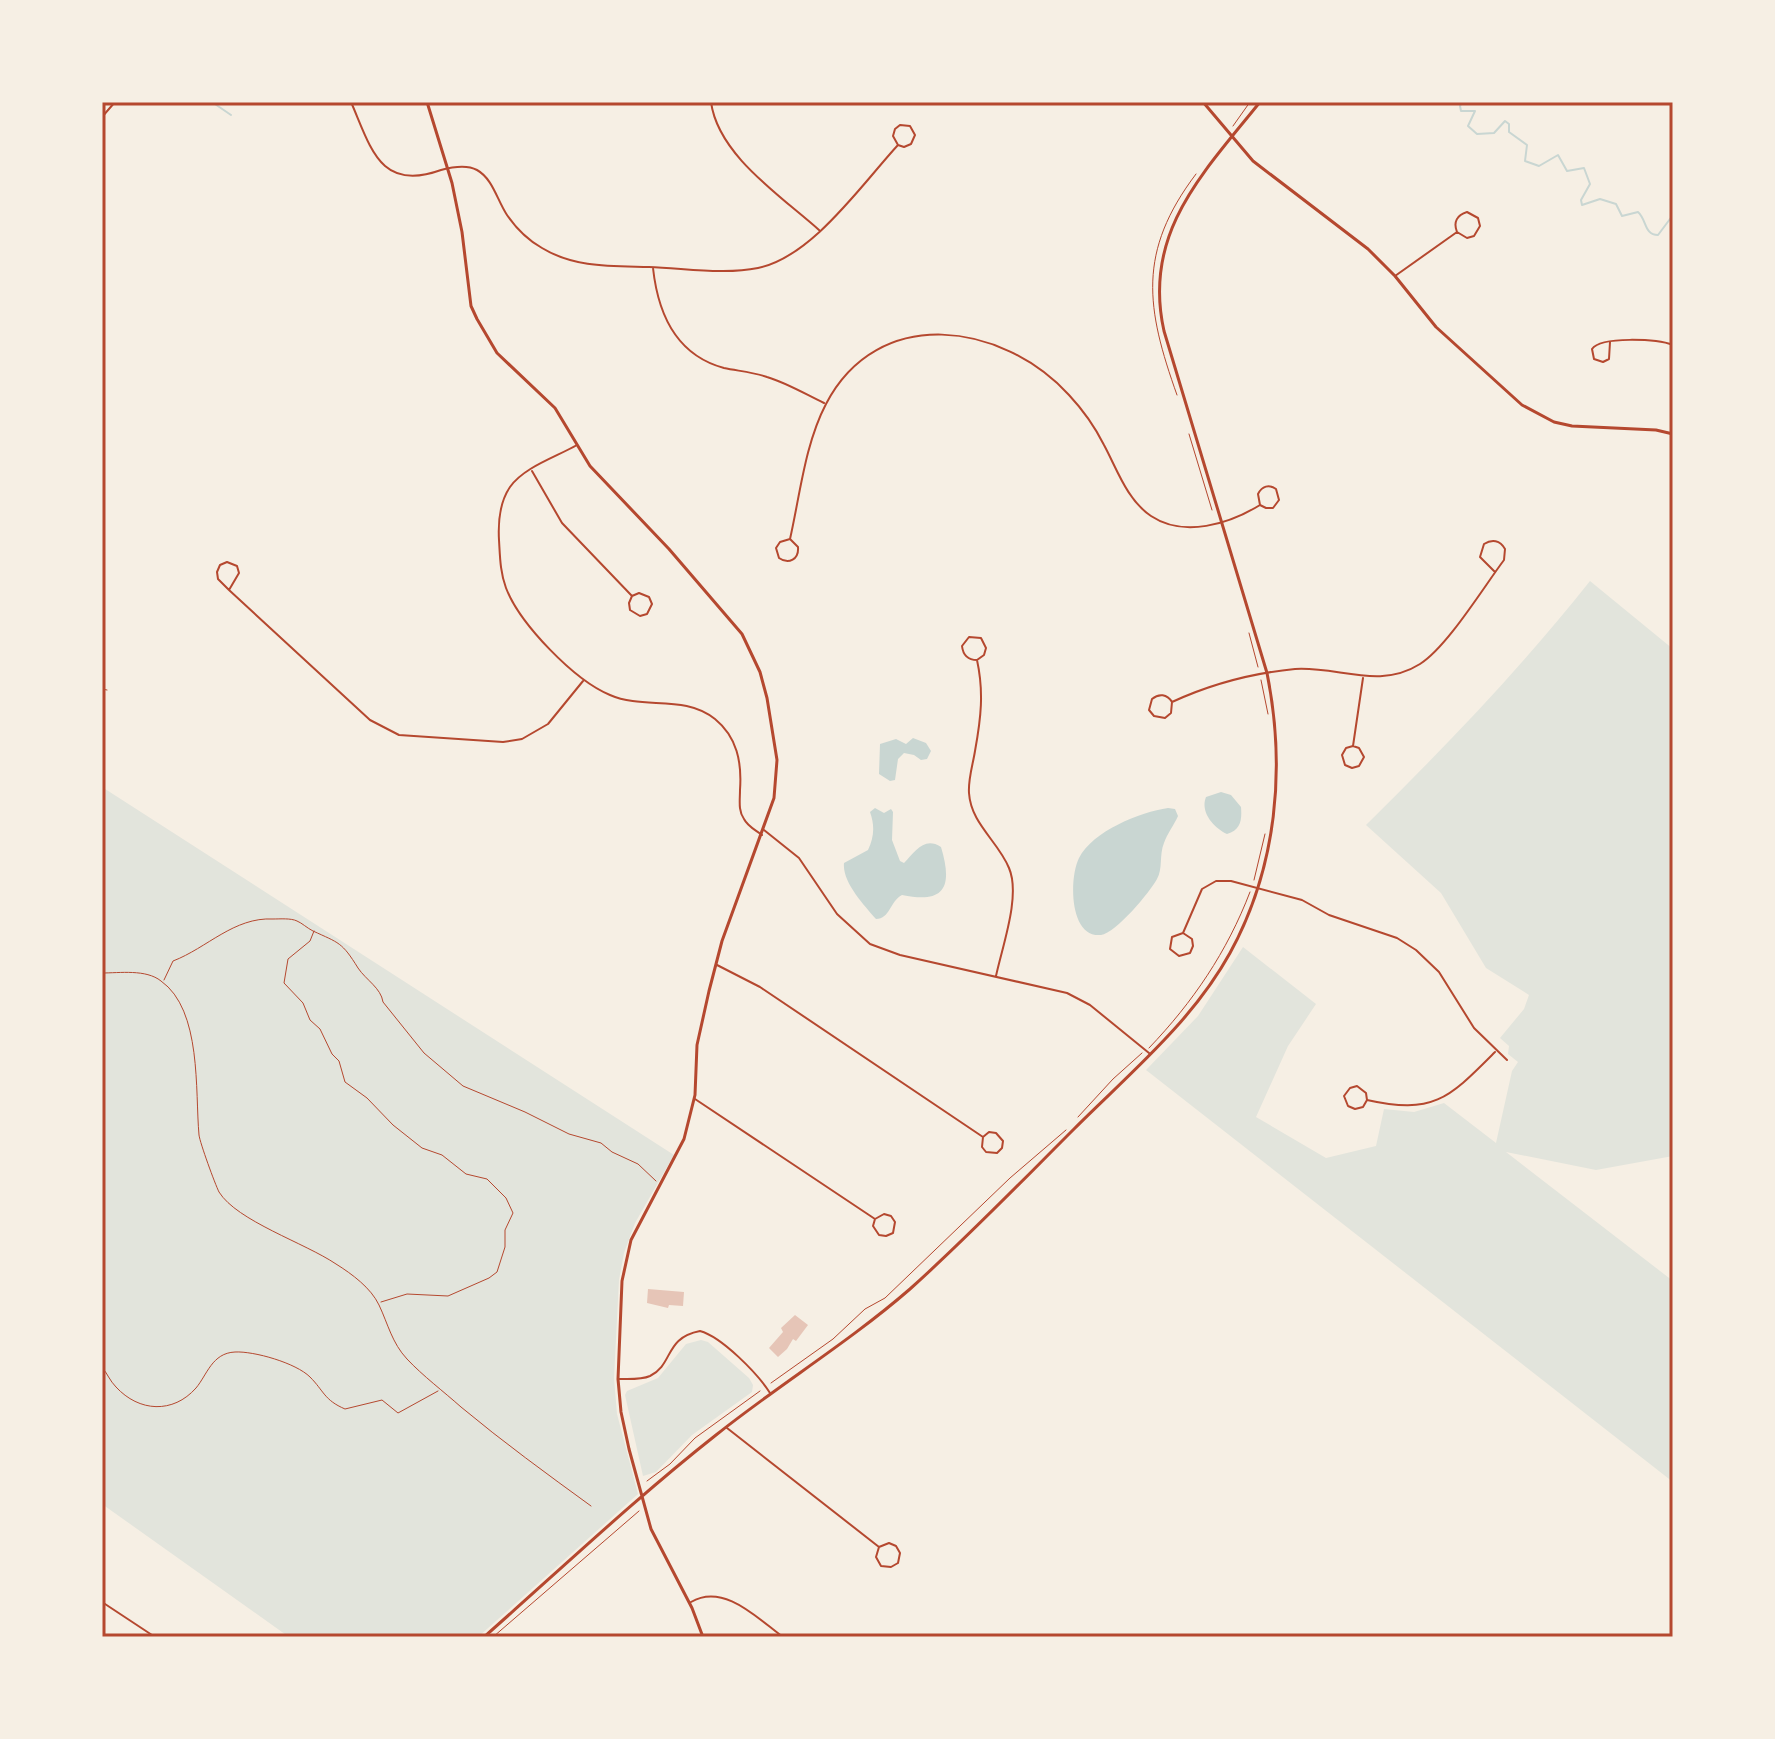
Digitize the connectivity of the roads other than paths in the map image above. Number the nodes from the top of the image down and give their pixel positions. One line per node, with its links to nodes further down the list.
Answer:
1 (115, 102): 7 (street)
2 (351, 102): 10 (street)
3 (427, 102): 10 (street)
4 (711, 102): 11 (street)
5 (1203, 102): 8 (street)
6 (1260, 102): 8 (street)
7 (102, 117)
8 (1232, 138): 14 (street); 22 (street)
9 (898, 145): 9 (street); 11 (street)
10 (447, 168): 13 (street); 19 (street)
11 (820, 231): 13 (street)
12 (1457, 232): 12 (street); 14 (street)
13 (653, 267): 17 (street)
14 (1395, 276): 18 (street)
15 (1610, 342): 15 (street); 16 (street)
16 (1673, 345)
17 (826, 404): 22 (street); 23 (street)
18 (1673, 434)
19 (577, 445): 20 (street); 33 (street)
20 (532, 470): 26 (street); 30 (street)
21 (1260, 505): 21 (street); 22 (street)
22 (1222, 522): 28 (street)
23 (790, 539): 23 (street)
24 (1495, 572): 24 (street); 29 (street)
25 (229, 590): 25 (street); 30 (street)
26 (632, 596): 26 (street)
27 (977, 660): 27 (street); 37 (street)
28 (1267, 673): 29 (street); 31 (street); 34 (street)
29 (1363, 677): 32 (street)
30 (583, 681): 33 (street)
31 (1172, 702): 31 (street)
32 (1353, 746): 32 (street)
33 (763, 832): 36 (street); 37 (street)
34 (1258, 889): 35 (street); 38 (street); 39 (street)
35 (1183, 933): 35 (street)
36 (716, 965): 41 (street); 43 (street)
37 (996, 976): 39 (street)
38 (1496, 1051): 40 (street); 42 (street)
39 (1148, 1052): 46 (street)
40 (1507, 1060)
41 (694, 1099): 44 (street); 45 (street)
42 (1367, 1100): 42 (street)
43 (983, 1137): 43 (street)
44 (875, 1219): 44 (street)
45 (618, 1379): 46 (street); 48 (street)
46 (771, 1394): 47 (street)
47 (726, 1427): 48 (street); 49 (street)
48 (641, 1496): 51 (street); 53 (street)
49 (879, 1547): 49 (street)
50 (102, 1602): 52 (street)
51 (690, 1603): 54 (street); 55 (street)
52 (155, 1637)
53 (484, 1637)
54 (703, 1637)
55 (783, 1637)

